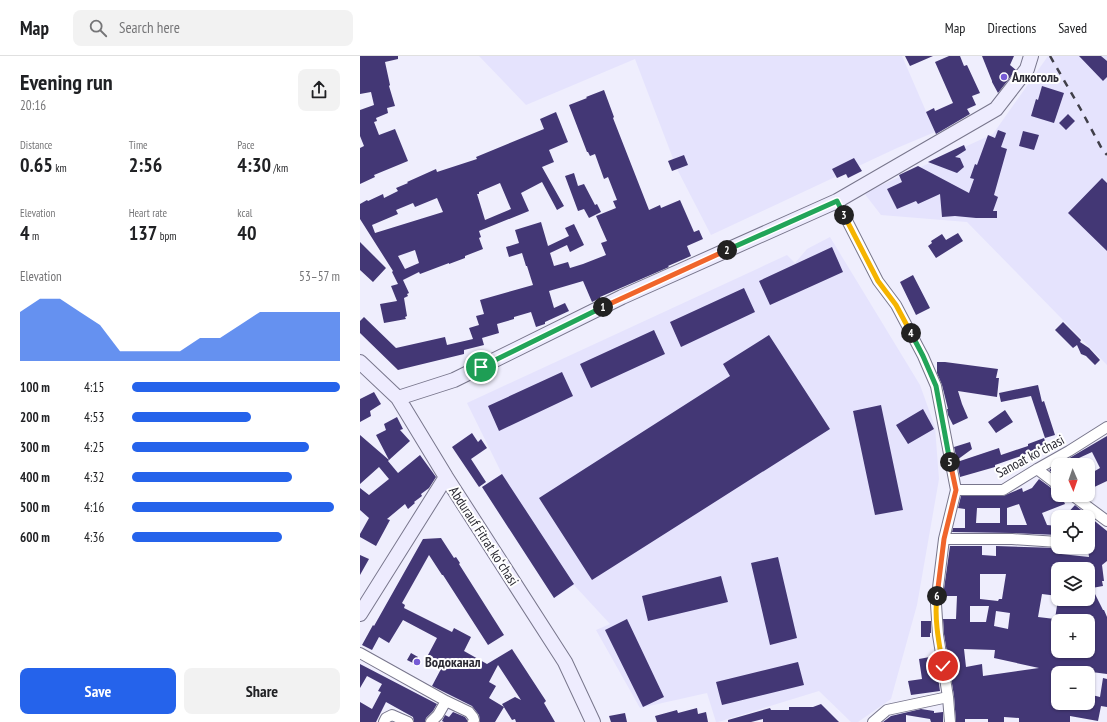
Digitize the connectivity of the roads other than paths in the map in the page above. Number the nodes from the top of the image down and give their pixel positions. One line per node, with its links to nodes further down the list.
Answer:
1 (1031, 56): 2 (street)
2 (837, 201): 4 (street); 9 (street)
3 (360, 362): 4 (street, Abdurauf Fitrat koʻchasi)
4 (398, 398): 7 (street, Abdurauf Fitrat koʻchasi)
5 (1107, 427): 6 (street, Sanoat koʻchasi)
6 (1037, 469): 8 (street); 9 (street, Sanoat koʻchasi)
7 (446, 477): 14 (street); 22 (street, Abdurauf Fitrat koʻchasi)
8 (1051, 480)
9 (956, 490): 12 (street)
10 (1081, 502): 11 (street)
11 (1107, 521)
12 (944, 539): 13 (street); 16 (street)
13 (1051, 542)
14 (360, 614)
15 (360, 653): 17 (street)
16 (948, 697): 23 (street); 24 (street)
17 (446, 701): 20 (street); 21 (street)
18 (384, 722): 19 (street)
19 (408, 722)
20 (431, 722)
21 (473, 722)
22 (593, 722)
23 (873, 722)
24 (950, 722)

